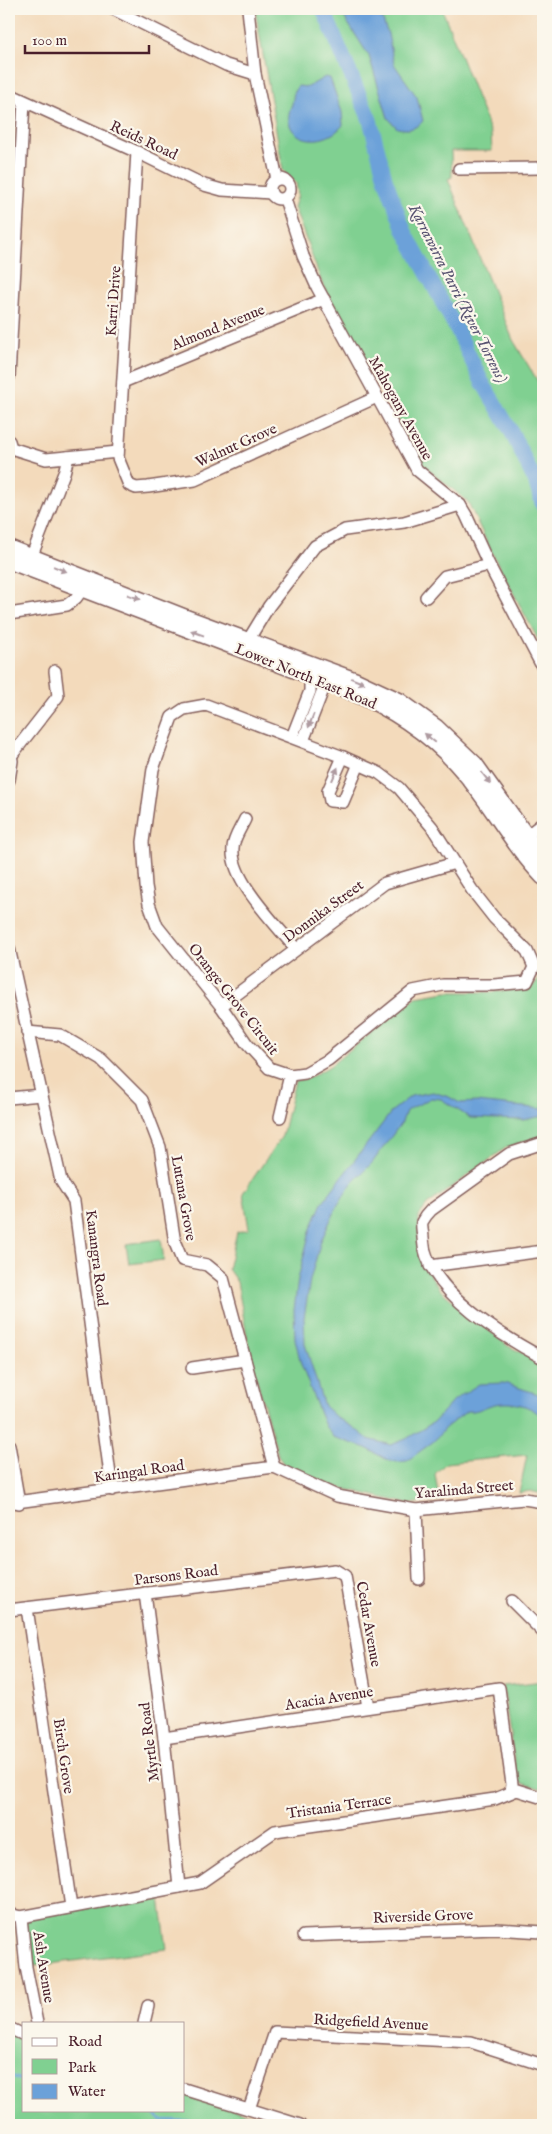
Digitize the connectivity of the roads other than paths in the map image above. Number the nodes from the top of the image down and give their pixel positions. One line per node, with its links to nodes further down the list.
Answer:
1 (112, 9): 3 (street)
2 (248, 9): 3 (street)
3 (255, 74): 9 (street)
4 (9, 94): 5 (street, Reids Road)
5 (24, 102): 6 (street, Reids Road); 13 (street)
6 (137, 152): 10 (street, Reids Road); 15 (street, Karri Drive)
7 (543, 168): 8 (street)
8 (459, 169)
9 (277, 179): 10 (street); 11 (street)
10 (271, 193): 11 (street)
11 (285, 199): 12 (street, Mahogany Avenue)
12 (324, 299): 15 (street, Almond Avenue); 16 (street, Mahogany Avenue)
13 (10, 311): 14 (street)
14 (9, 377)
15 (123, 382): 18 (street, Karri Drive)
16 (377, 397): 18 (street, Walnut Grove); 20 (street, Mahogany Avenue)
17 (9, 442): 19 (street)
18 (118, 455): 19 (street)
19 (68, 457): 23 (street)
20 (460, 505): 24 (street, Mahogany Avenue); 28 (street)
21 (9, 548): 23 (main road, Lower North East Road)
22 (9, 561): 23 (main road, Lower North East Road)
23 (29, 563): 25 (main road, Lower North East Road)
24 (489, 565): 26 (street); 29 (street, Mahogany Avenue)
25 (86, 585): 27 (street); 28 (main road, Lower North East Road)
26 (426, 597)
27 (9, 614)
28 (244, 645): 31 (main road, Lower North East Road)
29 (543, 668)
30 (55, 671): 35 (street)
31 (316, 672): 32 (main road, Lower North East Road); 33 (street); 41 (main road, Lower North East Road, one-way to 41)
32 (326, 682): 33 (street, one-way to 33); 41 (main road, Lower North East Road, one-way to 32)
33 (298, 739): 36 (street, Orange Grove Circuit); 47 (street, Orange Grove Circuit)
34 (9, 743): 35 (street)
35 (11, 756): 38 (street)
36 (343, 757): 37 (street, Orange Grove Circuit); 37 (street, one-way to 36)
37 (359, 764): 43 (street, Orange Grove Circuit)
38 (9, 780)
39 (245, 819): 46 (street)
40 (543, 823): 41 (street)
41 (520, 840): 42 (main road, Lower North East Road); 44 (main road, Lower North East Road)
42 (543, 858)
43 (455, 863): 46 (street, Donnika Street); 49 (street, Orange Grove Circuit)
44 (543, 877)
45 (9, 948): 48 (street, Kanangra Road)
46 (296, 949): 47 (street, Donnika Street)
47 (221, 1006): 49 (street, Orange Grove Circuit)
48 (27, 1032): 50 (street, Kanangra Road); 57 (street, Lutana Grove)
49 (290, 1075): 52 (street)
50 (41, 1095): 51 (street); 61 (street, Kanangra Road)
51 (9, 1098)
52 (280, 1117)
53 (543, 1143): 55 (street)
54 (543, 1251): 55 (street)
55 (430, 1266): 56 (street)
56 (543, 1358)
57 (245, 1360): 58 (street); 60 (street, Lutana Grove)
58 (192, 1368)
59 (9, 1445): 63 (street)
60 (274, 1467): 61 (street, Karingal Road); 64 (street, Yaralinda Street)
61 (112, 1490): 63 (street, Karingal Road)
62 (543, 1502): 64 (street, Yaralinda Street)
63 (14, 1503)
64 (416, 1510): 66 (street)
65 (345, 1576): 67 (street, Parsons Road); 72 (street, Cedar Avenue)
66 (419, 1579)
67 (146, 1594): 69 (street, Parsons Road); 73 (street, Myrtle Road)
68 (512, 1601): 71 (street)
69 (28, 1608): 70 (street, Parsons Road); 77 (street, Birch Grove)
70 (9, 1610)
71 (543, 1632)
72 (368, 1707): 73 (street, Acacia Avenue); 74 (street, Acacia Avenue)
73 (164, 1738): 76 (street, Myrtle Road)
74 (511, 1792): 75 (street); 76 (street, Tristania Terrace)
75 (543, 1798)
76 (180, 1887): 77 (street, Tristania Terrace)
77 (71, 1907): 79 (street, Tristania Terrace)
78 (9, 1914): 79 (street, Tristania Terrace)
79 (21, 1917): 83 (street, Ash Avenue)
80 (543, 1932): 81 (street, Riverside Grove)
81 (303, 1936)
82 (148, 2006): 84 (street)
83 (37, 2022)
84 (144, 2022)
85 (9, 2028): 86 (street)
86 (22, 2034)
87 (543, 2065): 89 (street, Ridgefield Avenue)
88 (185, 2089): 89 (street)
89 (249, 2109): 90 (street)
90 (300, 2125)

